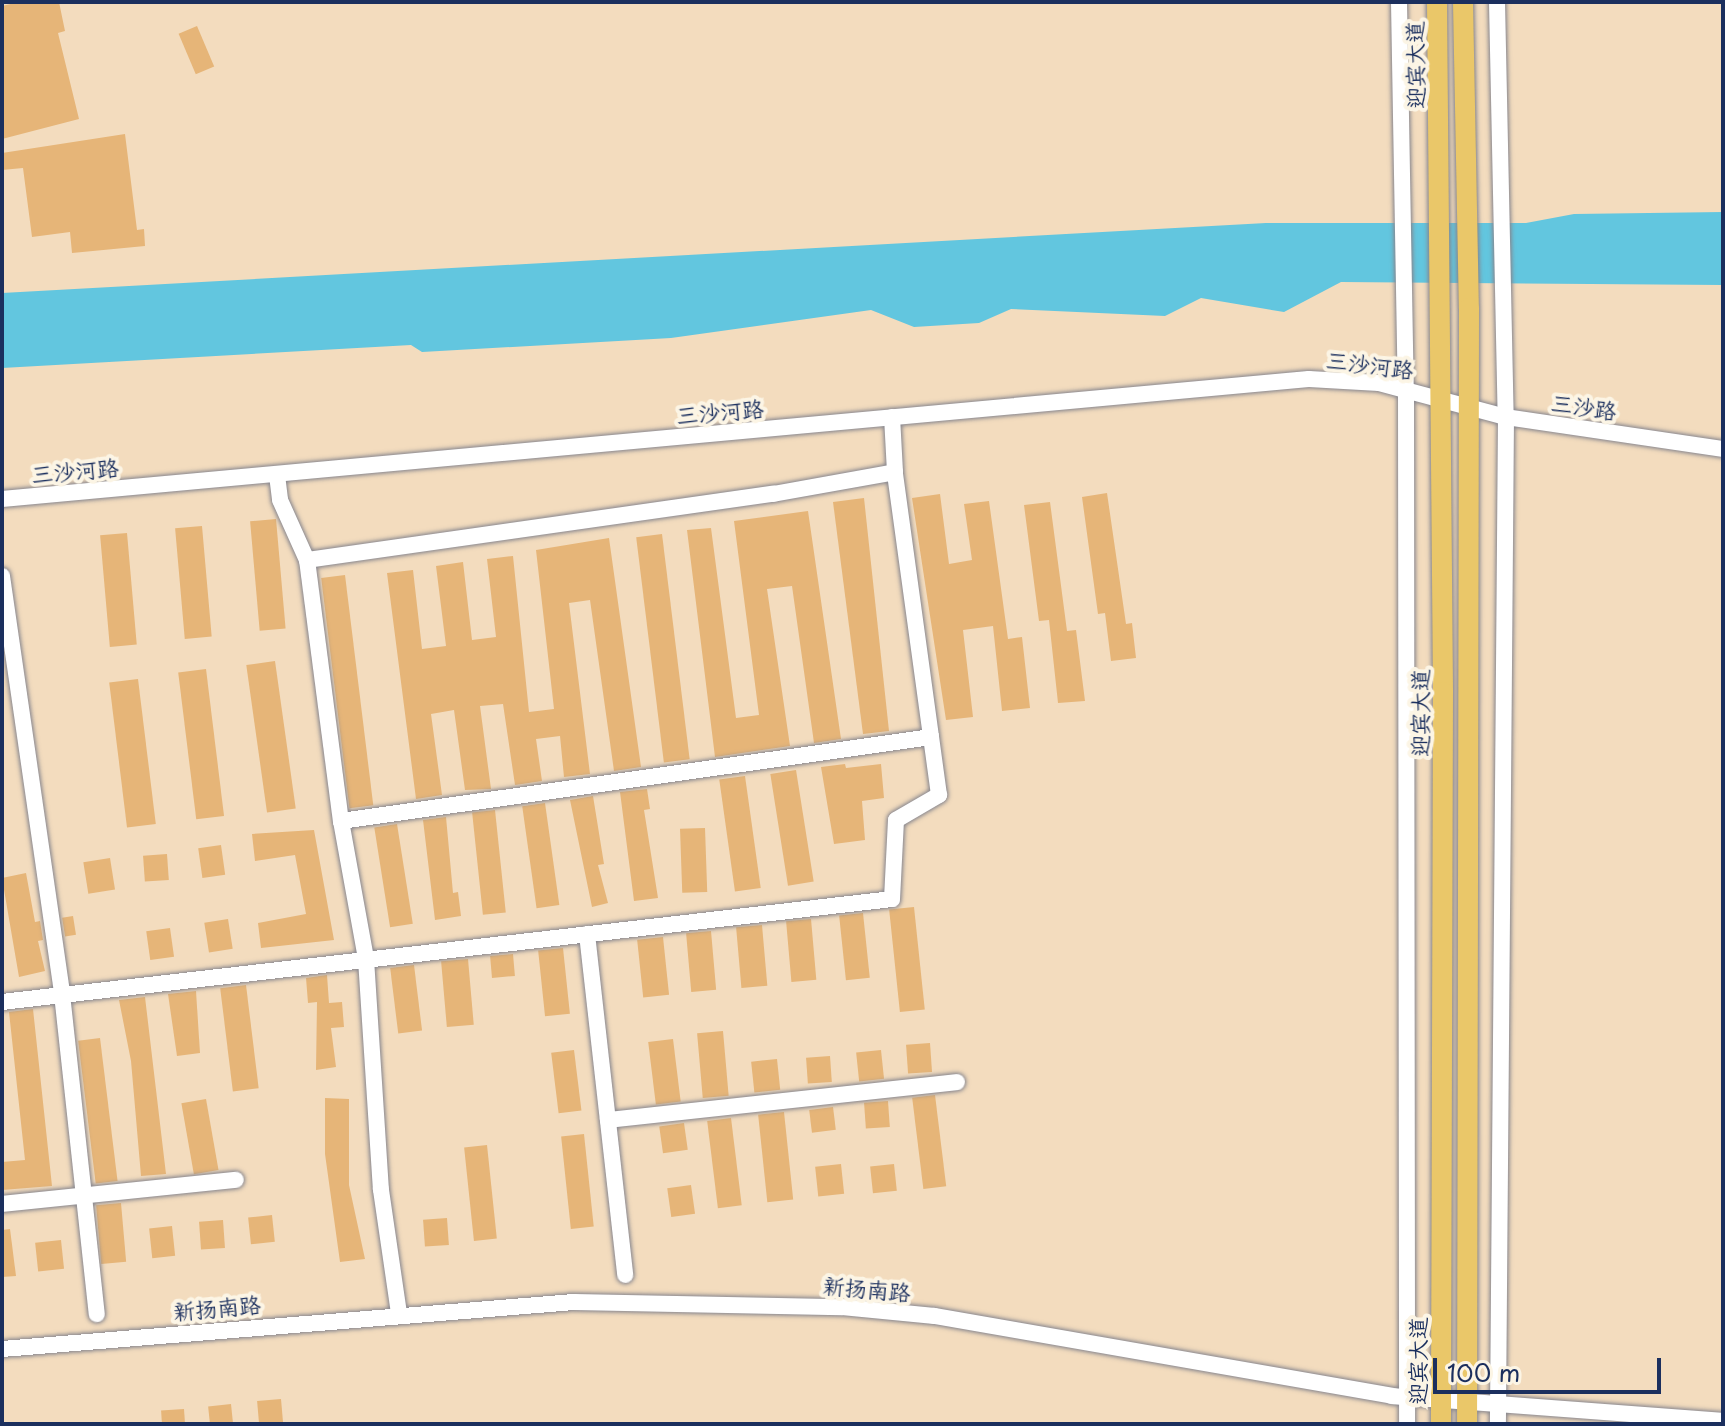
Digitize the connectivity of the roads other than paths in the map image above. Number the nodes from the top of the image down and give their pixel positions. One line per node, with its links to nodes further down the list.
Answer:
1 (1399, 2): 5 (street)
2 (1437, 2): 6 (main road, 迎宾大道)
3 (1463, 2): 7 (main road)
4 (1497, 2): 9 (street)
5 (1406, 388): 6 (street, 三沙河路); 8 (street, 三沙河路); 33 (street)
6 (1442, 397): 7 (street, 三沙路); 16 (main road, 迎宾大道)
7 (1468, 404): 9 (street, 三沙路); 17 (main road)
8 (892, 417): 11 (street); 12 (street, 三沙河路)
9 (1506, 417): 10 (street, 三沙路); 36 (street)
10 (1723, 449)
11 (895, 472): 14 (street); 18 (street)
12 (277, 475): 13 (street, 三沙河路); 14 (street)
13 (2, 499)
14 (307, 560): 19 (street)
15 (2, 576): 22 (street)
16 (1443, 692): 17 (main road); 34 (main road, 迎宾大道)
17 (1469, 692): 35 (main road)
18 (931, 737): 19 (street); 20 (street)
19 (341, 821): 21 (street)
20 (587, 934): 21 (street); 25 (street)
21 (366, 959): 22 (street); 31 (street)
22 (62, 994): 23 (street); 27 (street)
23 (2, 1002)
24 (957, 1082): 25 (street)
25 (608, 1120): 29 (street)
26 (236, 1180): 27 (street)
27 (83, 1193): 28 (street); 30 (street)
28 (2, 1204)
29 (625, 1275)
30 (97, 1314)
31 (399, 1314): 32 (street, 新扬南路); 33 (street, 新扬南路)
32 (2, 1349)
33 (1408, 1397): 34 (street, 新扬南路); 38 (street)
34 (1441, 1400): 35 (street, 新扬南路); 39 (main road, 迎宾大道)
35 (1468, 1402): 36 (street, 新扬南路); 40 (main road)
36 (1499, 1405): 37 (street, 新扬南路); 41 (street)
37 (1723, 1421)
38 (1407, 1424)
39 (1441, 1424)
40 (1467, 1424)
41 (1498, 1424)

